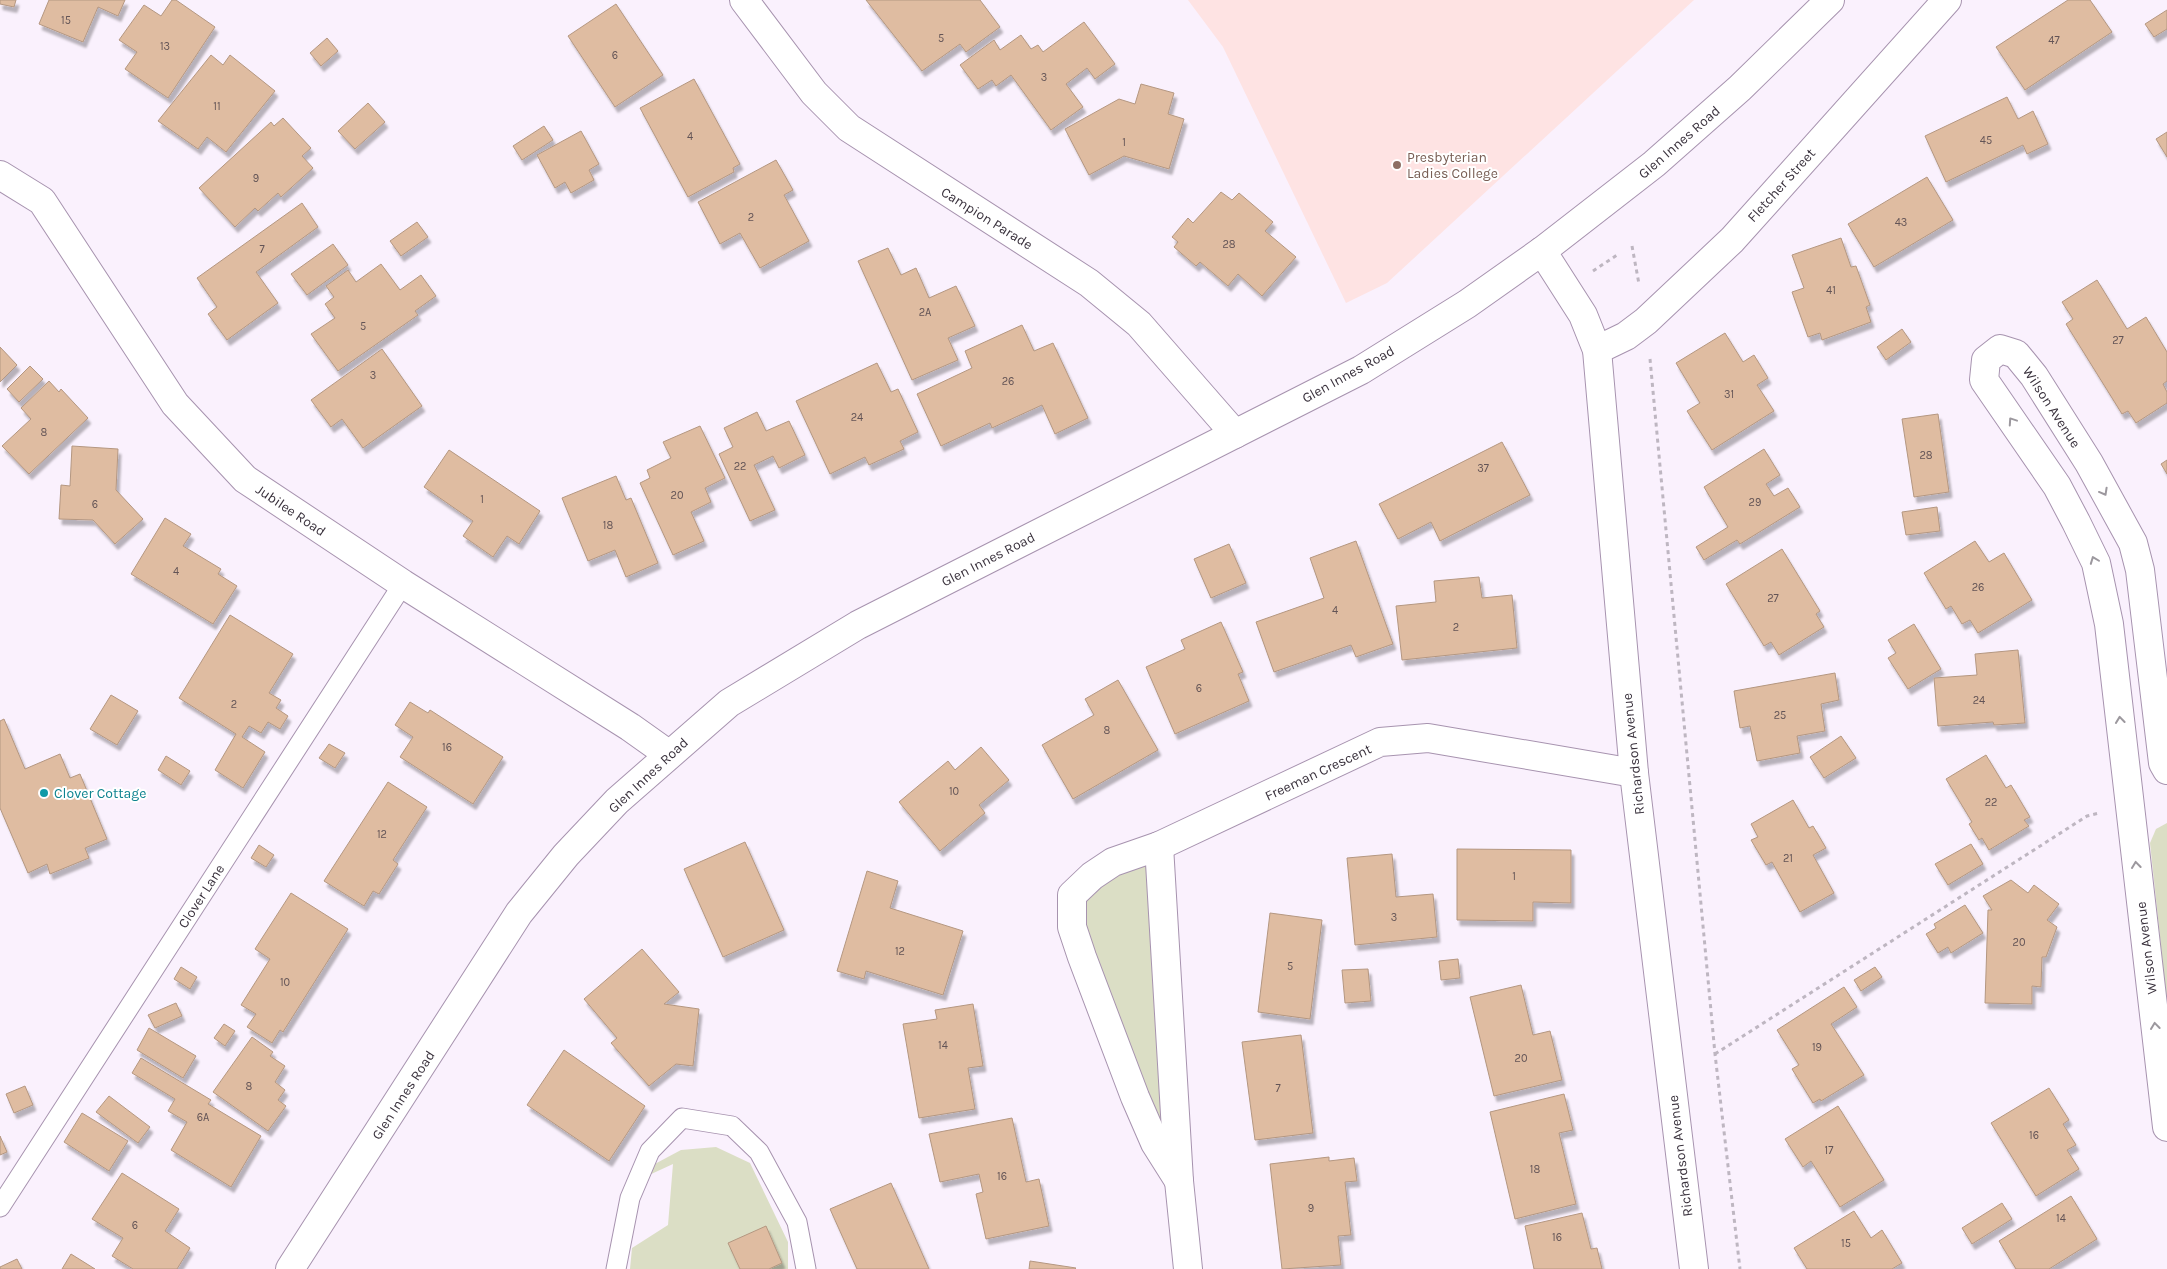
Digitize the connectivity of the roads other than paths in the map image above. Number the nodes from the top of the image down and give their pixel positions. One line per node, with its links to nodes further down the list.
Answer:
1 (744, 0): 7 (street, Campion Parade)
2 (1830, 0): 5 (street, Glen Innes Road)
3 (1946, 0): 6 (street, Fletcher Street)
4 (0, 175): 10 (street, Jubilee Road)
5 (1542, 251): 6 (street, Richardson Avenue); 7 (street, Glen Innes Road)
6 (1597, 350): 16 (street, Richardson Avenue)
7 (1235, 434): 13 (street, Glen Innes Road)
8 (2089, 464): 9 (street); 9 (street, Wilson Avenue, one-way to 8); 11 (street, Wilson Avenue, one-way to 11)
9 (2056, 486): 12 (street, Wilson Avenue, one-way to 9)
10 (403, 584): 13 (street, Jubilee Road); 20 (lane, Clover Lane)
11 (2145, 616): 12 (street); 14 (street, Wilson Avenue)
12 (2109, 624): 15 (street, Wilson Avenue, one-way to 12)
13 (668, 754): 21 (street, Glen Innes Road)
14 (2165, 766): 15 (street, Wilson Avenue)
15 (2125, 769): 18 (street, Wilson Avenue, one-way to 15)
16 (1634, 773): 17 (street, Freeman Crescent); 25 (street, Richardson Avenue)
17 (1159, 846): 19 (street, Freeman Crescent); 19 (street, Freeman Crescent)
18 (2167, 1127)
19 (1179, 1181): 24 (street, Freeman Crescent)
20 (0, 1207)
21 (290, 1269)
22 (616, 1269): 23 (lane)
23 (806, 1269)
24 (1188, 1269)
25 (1694, 1269)

